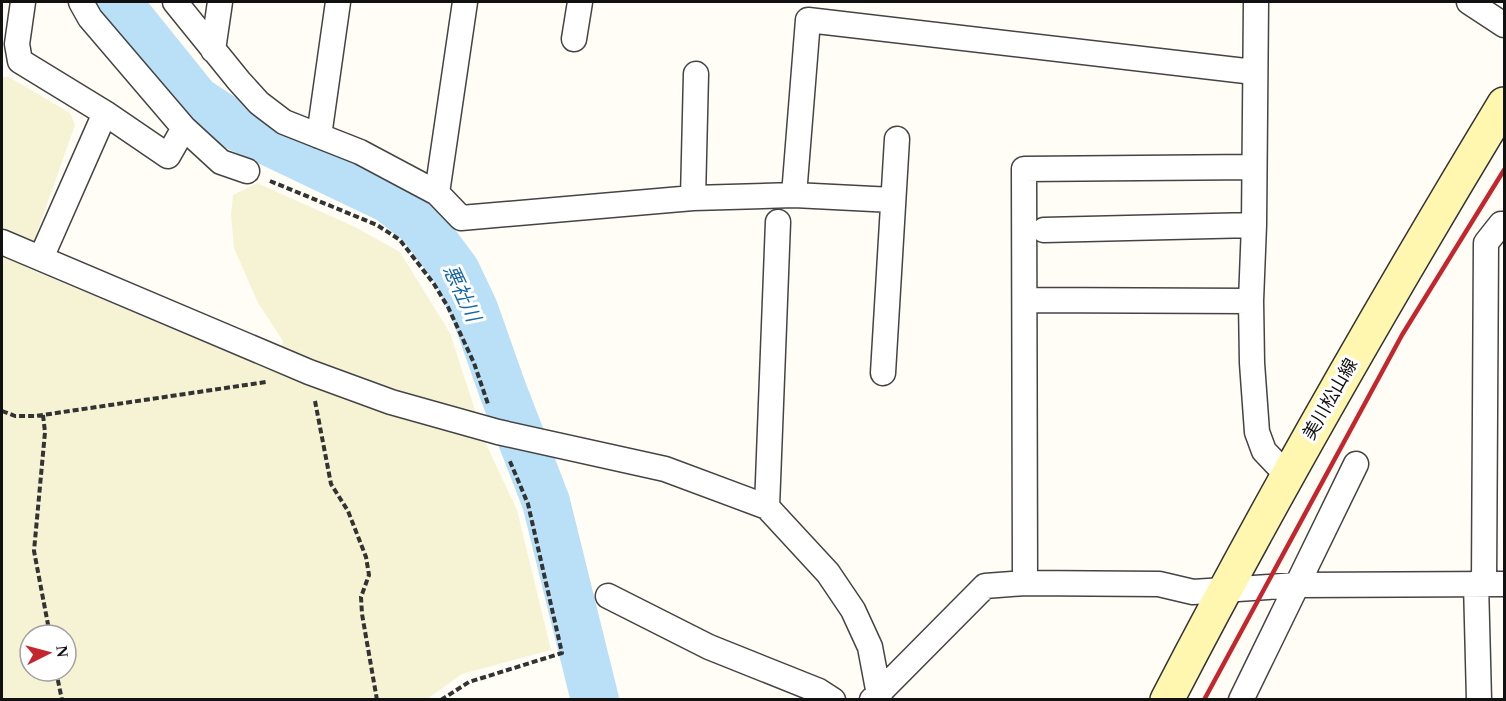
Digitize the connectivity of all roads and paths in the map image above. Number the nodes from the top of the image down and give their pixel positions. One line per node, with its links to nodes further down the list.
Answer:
1 (23, 2): 16 (street)
2 (81, 2): 17 (street)
3 (175, 2): 12 (street)
4 (220, 2): 12 (street)
5 (338, 2): 18 (street)
6 (465, 2): 22 (street)
7 (580, 2): 11 (street)
8 (1256, 2): 13 (street)
9 (1470, 2): 10 (street)
10 (1504, 25)
11 (574, 39)
12 (213, 50): 18 (street)
13 (1254, 72): 20 (street); 23 (street)
14 (696, 74): 24 (street)
15 (1504, 104): 40 (main road, 美川松山線)
16 (105, 113): 17 (street); 31 (street)
17 (183, 128): 21 (street)
18 (320, 136): 22 (street)
19 (897, 139): 25 (street)
20 (1254, 167): 28 (street); 32 (street)
21 (247, 171): 38 (path)
22 (437, 193): 24 (street)
23 (794, 195): 24 (street); 25 (street)
24 (693, 198)
25 (894, 200): 35 (street)
26 (778, 222): 41 (street)
27 (1504, 224): 43 (street)
28 (1254, 225): 29 (street); 33 (street)
29 (1044, 230)
30 (2, 242): 31 (street)
31 (41, 258): 34 (street)
32 (1024, 300): 33 (street); 42 (street)
33 (1251, 301): 40 (street)
34 (309, 372): 37 (path); 38 (street); 51 (path)
35 (883, 373)
36 (2, 411): 37 (path)
37 (43, 415): 47 (path)
38 (502, 433): 41 (street); 52 (path)
39 (1356, 464): 44 (street)
40 (1286, 474): 45 (main road, 美川松山線)
41 (767, 507): 49 (street)
42 (1025, 583): 45 (street); 49 (street)
43 (1488, 583): 44 (street); 56 (street)
44 (1297, 585): 45 (street); 55 (street)
45 (1224, 590): 54 (main road, 美川松山線)
46 (608, 596): 53 (street)
47 (48, 623)
48 (59, 683): 50 (path)
49 (877, 697)
50 (62, 699)
51 (377, 699)
52 (441, 699)
53 (833, 699)
54 (1167, 699)
55 (1241, 699)
56 (1479, 699)

